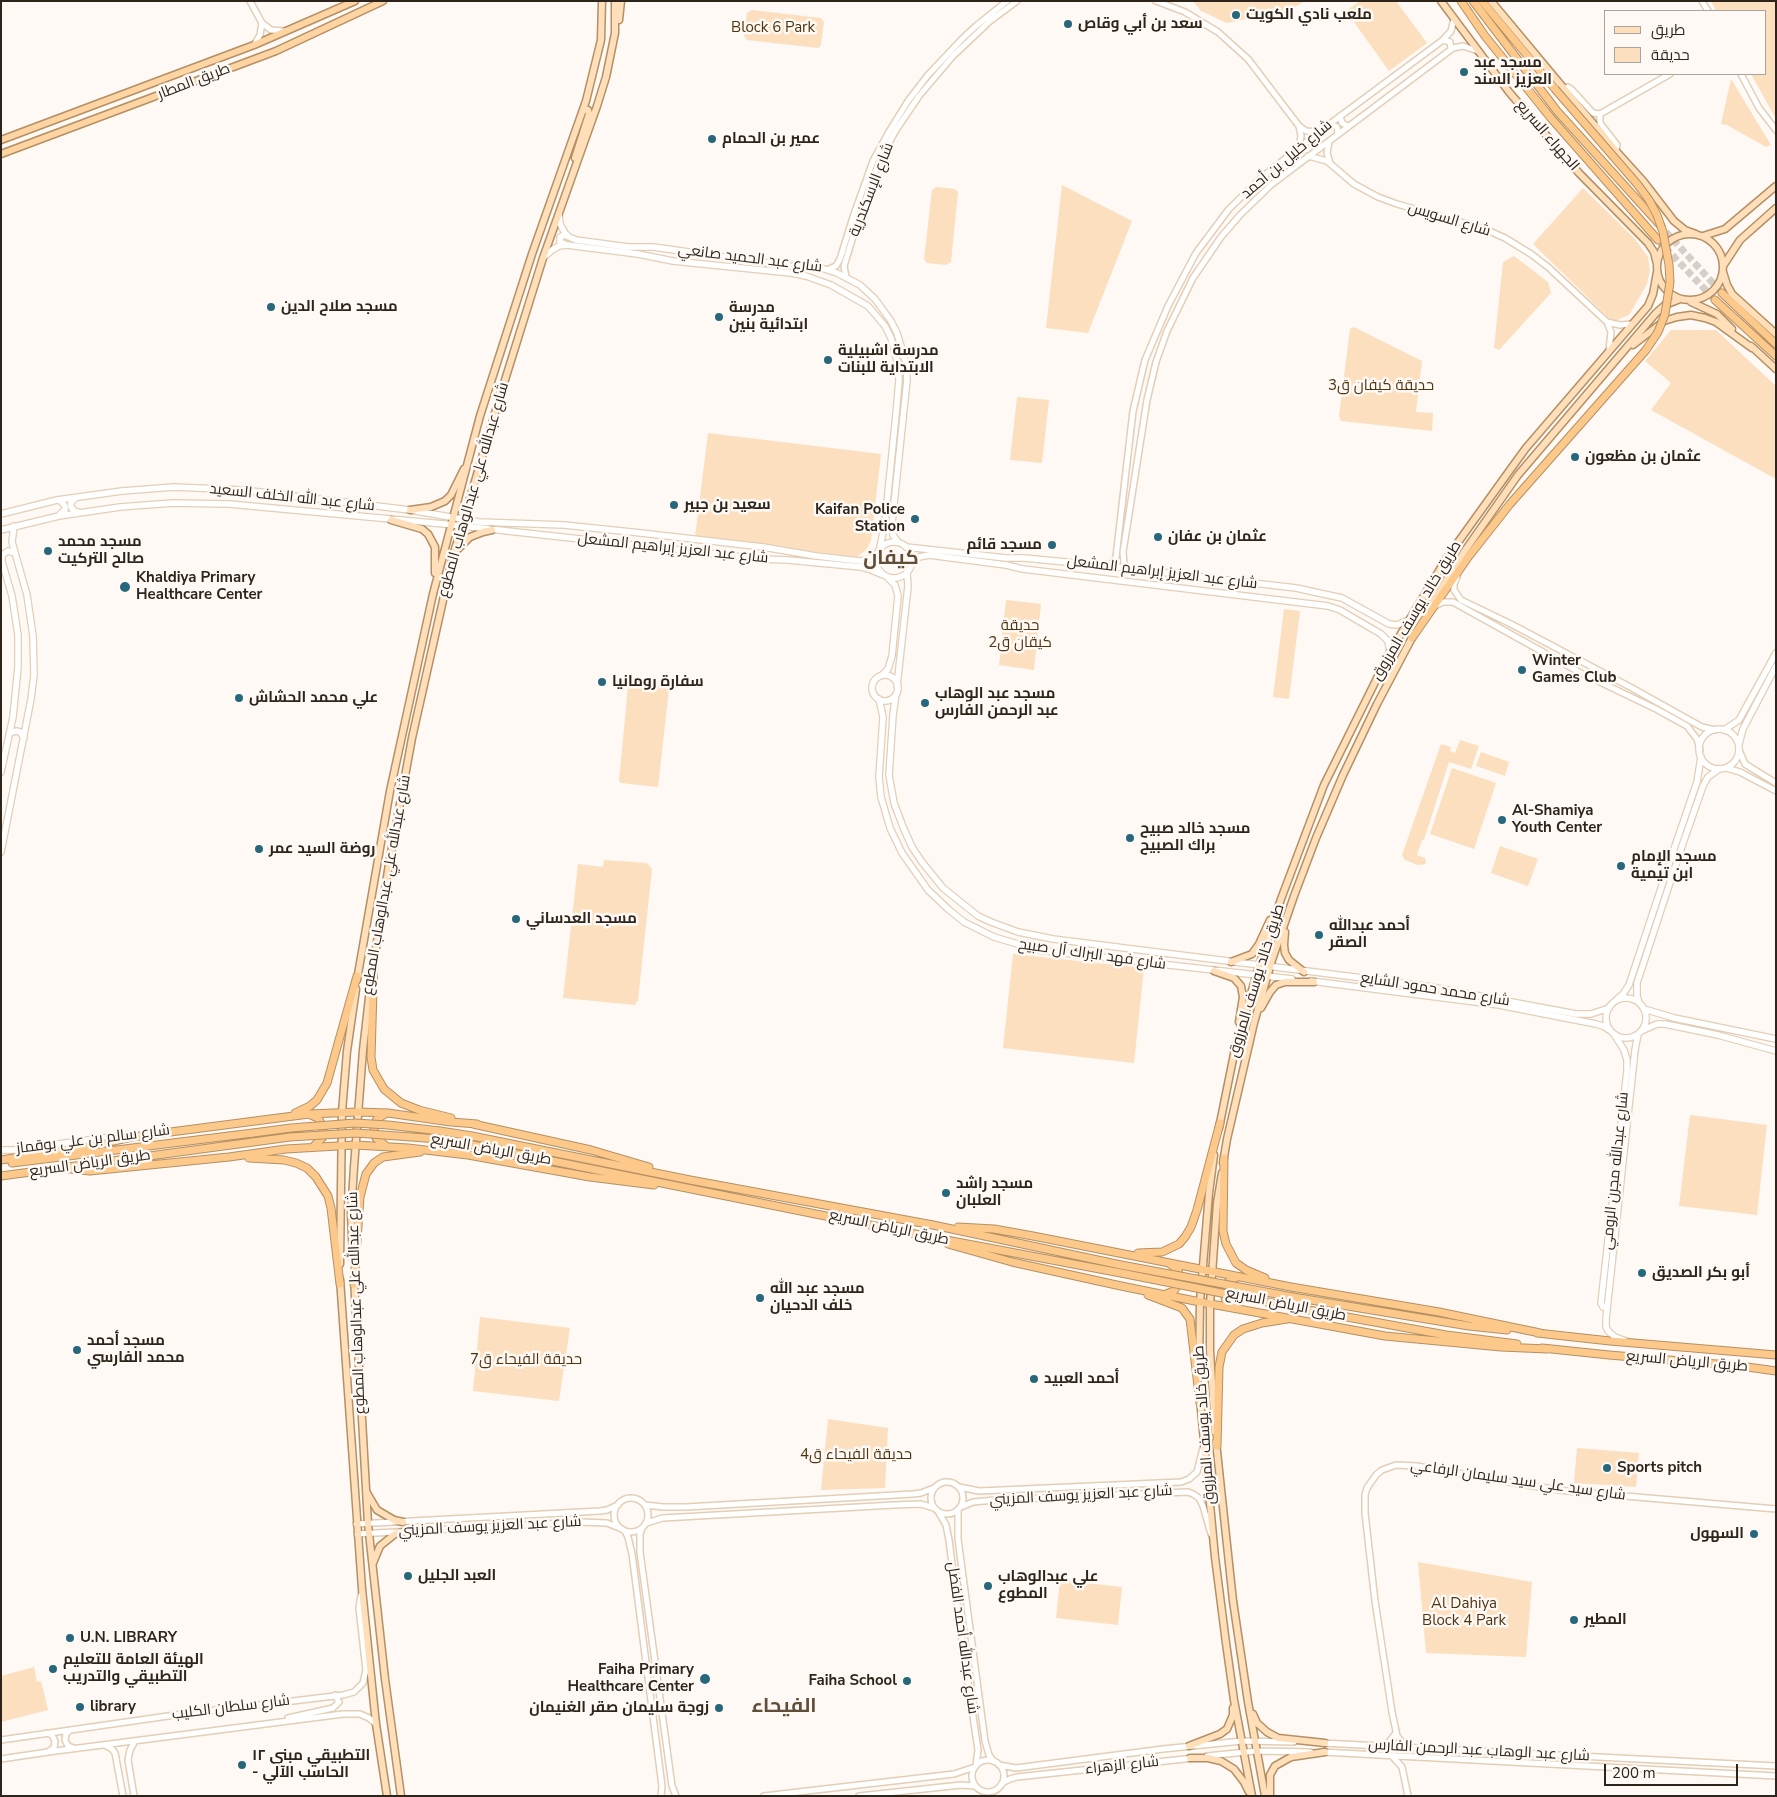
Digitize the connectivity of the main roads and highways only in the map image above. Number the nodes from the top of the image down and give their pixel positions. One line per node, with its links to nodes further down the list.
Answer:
1 (355, 1): 12 (highway, طريق المطار)
2 (383, 1): 14 (highway, طريق المطار)
3 (602, 1): 13 (main road, شارع عبدالله علي عبدالوهاب المطوع)
4 (616, 1): 11 (main road, شارع عبدالله علي عبدالوهاب المطوع)
5 (621, 1): 11 (main road)
6 (1441, 1): 31 (main road, الجهراء السريع)
7 (1461, 1): 24 (highway, الجهراء السريع)
8 (1473, 1): 21 (highway, الجهراء السريع)
9 (1482, 1): 103 (highway, bridge)
10 (1491, 1): 22 (main road)
11 (615, 33): 17 (main road, شارع عبدالله علي عبدالوهاب المطوع)
12 (130, 92): 14 (highway); 15 (highway, طريق المطار)
13 (583, 109): 17 (main road); 49 (main road, شارع عبدالله علي عبدالوهاب المطوع)
14 (71, 128): 16 (highway, طريق المطار)
15 (1, 140)
16 (1, 154)
17 (574, 172): 20 (main road, شارع عبدالله علي عبدالوهاب المطوع)
18 (1776, 186): 22 (main road)
19 (1776, 208): 33 (main road)
20 (558, 214): 23 (main road); 28 (main road, شارع عبدالله علي عبدالوهاب المطوع)
21 (1666, 232)
22 (1699, 235): 31 (main road); 33 (main road)
23 (569, 237): 25 (main road); 26 (main road, شارع عبد الحميد صانعي)
24 (1658, 240)
25 (567, 245): 28 (main road); 29 (main road, شارع عبد الحميد صانعي)
26 (653, 247): 27 (main road, شارع عبد الحميد صانعي); 29 (main road)
27 (694, 252): 30 (main road); 32 (main road, شارع عبد الحميد صانعي)
28 (543, 258): 60 (main road, شارع عبدالله علي عبدالوهاب المطوع)
29 (652, 258): 30 (main road, شارع عبد الحميد صانعي)
30 (693, 263): 35 (main road, شارع عبد الحميد صانعي)
31 (1656, 264): 34 (main road)
32 (815, 267): 35 (main road); 36 (main road, شارع عبد الحميد صانعي)
33 (1723, 269): 40 (main road); 42 (main road)
34 (1657, 272): 39 (main road); 48 (main road, طريق خالد يوسف المرزوق)
35 (814, 278): 38 (main road, شارع عبد الحميد صانعي)
36 (860, 285): 38 (main road); 71 (main road, شارع عبد الحميد صانعي)
37 (1722, 293): 43 (highway)
38 (854, 297): 73 (main road, شارع عبد الحميد صانعي)
39 (1680, 299): 40 (main road); 46 (main road, طريق خالد يوسف المرزوق)
40 (1687, 300): 44 (main road)
41 (1715, 300): 45 (highway)
42 (1776, 334)
43 (1776, 344)
44 (1752, 348): 46 (main road); 47 (main road)
45 (1776, 356)
46 (1617, 358): 53 (main road, طريق خالد يوسف المرزوق)
47 (1776, 369)
48 (1526, 448): 53 (main road); 101 (main road, طريق خالد يوسف المرزوق)
49 (468, 464): 54 (main road); 59 (main road, شارع عبدالله علي عبدالوهاب المطوع)
50 (78, 497): 51 (main road, شارع عبد الله الخلف السعيد); 52 (main road, شارع عبد الله الخلف السعيد); 55 (main road)
51 (318, 499): 54 (main road, شارع عبد الله الخلف السعيد); 56 (main road)
52 (57, 500): 57 (main road, شارع عبد الله الخلف السعيد); 58 (main road)
53 (1496, 505): 103 (main road, طريق خالد يوسف المرزوق)
54 (410, 510): 59 (main road, شارع عبد الله الخلف السعيد)
55 (78, 512): 56 (main road, شارع عبد الله الخلف السعيد); 58 (main road, شارع عبد الله الخلف السعيد)
56 (317, 513): 61 (main road, شارع عبد الله الخلف السعيد)
57 (1, 514)
58 (59, 516): 64 (main road, شارع عبد الله الخلف السعيد)
59 (454, 518): 60 (main road, شارع عبد الله الخلف السعيد); 62 (main road, شارع عبدالله علي عبدالوهاب المطوع)
60 (464, 519): 63 (main road, شارع عبد العزيز إبراهيم المشعل); 65 (main road, شارع عبدالله علي عبدالوهاب المطوع)
61 (391, 520): 62 (main road, شارع عبد الله الخلف السعيد); 97 (main road)
62 (451, 525): 65 (main road, شارع عبد الله الخلف السعيد); 97 (main road, شارع عبدالله علي عبدالوهاب المطوع)
63 (564, 525): 68 (main road, شارع عبد العزيز إبراهيم المشعل); 70 (main road)
64 (14, 526): 66 (main road, شارع عبد الله الخلف السعيد); 77 (main road)
65 (462, 527): 67 (main road, شارع عبد العزيز إبراهيم المشعل); 78 (main road, شارع عبدالله علي عبدالوهاب المطوع)
66 (1, 530)
67 (492, 530): 70 (main road, شارع عبد العزيز إبراهيم المشعل); 78 (main road)
68 (656, 535): 69 (main road, شارع عبد العزيز إبراهيم المشعل); 75 (main road)
69 (670, 536): 72 (main road, شارع عبد العزيز إبراهيم المشعل); 76 (main road)
70 (563, 538): 75 (main road, شارع عبد العزيز إبراهيم المشعل)
71 (898, 542): 73 (main road); 74 (main road)
72 (763, 547): 80 (main road, شارع عبد العزيز إبراهيم المشعل); 82 (main road)
73 (880, 547): 80 (main road)
74 (906, 547): 81 (main road, شارع عبد العزيز إبراهيم المشعل); 85 (main road)
75 (656, 548): 76 (main road, شارع عبد العزيز إبراهيم المشعل)
76 (669, 549): 82 (main road, شارع عبد العزيز إبراهيم المشعل)
77 (15, 553): 79 (main road); 112 (main road)
78 (453, 556): 135 (main road, شارع عبدالله علي عبدالوهاب المطوع)
79 (1, 558): 111 (main road)
80 (875, 558): 92 (main road)
81 (1024, 558): 83 (main road, شارع عبد العزيز إبراهيم المشعل); 86 (main road)
82 (762, 559): 92 (main road, شارع عبد العزيز إبراهيم المشعل)
83 (1066, 561): 84 (main road, شارع عبد العزيز إبراهيم المشعل); 90 (main road)
84 (1080, 563): 87 (main road, شارع عبد العزيز إبراهيم المشعل); 91 (main road)
85 (912, 564): 86 (main road, شارع عبد العزيز إبراهيم المشعل); 88 (main road)
86 (1023, 569): 90 (main road, شارع عبد العزيز إبراهيم المشعل)
87 (1154, 571): 89 (main road, شارع عبد العزيز إبراهيم المشعل); 93 (main road)
88 (907, 573): 92 (main road); 108 (main road)
89 (1170, 573): 94 (main road); 95 (main road, شارع عبد العزيز إبراهيم المشعل)
90 (1065, 574): 91 (main road, شارع عبد العزيز إبراهيم المشعل)
91 (1080, 576): 93 (main road, شارع عبد العزيز إبراهيم المشعل)
92 (885, 577): 107 (main road)
93 (1152, 584): 94 (main road, شارع عبد العزيز إبراهيم المشعل)
94 (1170, 586): 98 (main road, شارع عبد العزيز إبراهيم المشعل)
95 (1309, 590): 96 (main road, شارع عبد العزيز إبراهيم المشعل); 98 (main road)
96 (1322, 593): 99 (main road); 100 (main road, شارع عبد العزيز إبراهيم المشعل)
97 (433, 594): 143 (main road, شارع عبدالله علي عبدالوهاب المطوع)
98 (1307, 603): 99 (main road, شارع عبد العزيز إبراهيم المشعل)
99 (1320, 605): 102 (main road, شارع عبد العزيز إبراهيم المشعل)
100 (1375, 616): 101 (main road, شارع عبد العزيز إبراهيم المشعل); 102 (main road)
101 (1408, 620): 104 (main road, طريق خالد يوسف المرزوق)
102 (1368, 626): 104 (main road, شارع عبد العزيز إبراهيم المشعل)
103 (1412, 638): 121 (main road, طريق خالد يوسف المرزوق)
104 (1390, 652): 113 (main road, طريق خالد يوسف المرزوق)
105 (1776, 653): 114 (main road)
106 (1776, 666): 117 (main road)
107 (882, 675): 108 (main road); 110 (main road)
108 (898, 686): 109 (main road)
109 (896, 694): 110 (main road); 122 (main road, شارع فهد البراك آل صبيح)
110 (879, 699): 123 (main road, شارع فهد البراك آل صبيح)
111 (13, 717): 112 (main road); 115 (main road)
112 (28, 718): 116 (main road)
113 (1356, 720): 121 (main road); 128 (main road, طريق خالد يوسف المرزوق)
114 (1724, 730): 117 (main road); 118 (main road)
115 (10, 733): 116 (main road); 120 (main road)
116 (24, 738): 124 (main road)
117 (1739, 748): 119 (main road)
118 (1701, 757): 119 (main road); 151 (main road)
119 (1723, 768): 152 (main road)
120 (1, 772)
121 (1343, 775): 126 (main road, طريق خالد يوسف المرزوق)
122 (901, 821): 123 (main road); 125 (main road, شارع فهد البراك آل صبيح)
123 (890, 828): 127 (main road, شارع فهد البراك آل صبيح)
124 (1, 852)
125 (943, 888): 127 (main road); 129 (main road, شارع فهد البراك آل صبيح)
126 (1294, 896): 140 (main road, طريق خالد يوسف المرزوق); 142 (main road)
127 (936, 898): 131 (main road, شارع فهد البراك آل صبيح)
128 (1281, 899): 138 (main road); 139 (main road, طريق خالد يوسف المرزوق)
129 (978, 916): 130 (main road, شارع فهد البراك آل صبيح); 131 (main road)
130 (991, 922): 132 (main road); 133 (main road, شارع فهد البراك آل صبيح)
131 (973, 926): 132 (main road, شارع فهد البراك آل صبيح)
132 (985, 933): 136 (main road, شارع فهد البراك آل صبيح)
133 (1130, 948): 134 (main road, شارع فهد البراك آل صبيح); 136 (main road)
134 (1145, 950): 137 (main road); 138 (main road, شارع فهد البراك آل صبيح)
135 (374, 957): 162 (main road, شارع عبدالله علي عبدالوهاب المطوع); 167 (highway)
136 (1128, 960): 137 (main road, شارع فهد البراك آل صبيح)
137 (1143, 962): 141 (main road, شارع فهد البراك آل صبيح)
138 (1232, 962): 139 (main road, شارع فهد البراك آل صبيح)
139 (1259, 966): 140 (main road, شارع محمد حمود الشايع); 144 (main road, طريق خالد يوسف المرزوق)
140 (1270, 967): 142 (main road, شارع محمد حمود الشايع); 145 (main road, طريق خالد يوسف المرزوق)
141 (1214, 971): 144 (main road, شارع فهد البراك آل صبيح); 159 (main road)
142 (1304, 972): 146 (main road, شارع محمد حمود الشايع)
143 (357, 976): 161 (main road, شارع عبدالله علي عبدالوهاب المطوع); 165 (highway)
144 (1256, 976): 145 (main road, شارع فهد البراك آل صبيح); 159 (main road, طريق خالد يوسف المرزوق)
145 (1266, 978): 147 (main road, شارع محمد حمود الشايع); 155 (main road, طريق خالد يوسف المرزوق)
146 (1373, 979): 148 (main road, شارع محمد حمود الشايع); 149 (main road)
147 (1314, 982): 149 (main road, شارع محمد حمود الشايع); 155 (main road)
148 (1426, 986): 150 (main road); 153 (main road, شارع محمد حمود الشايع)
149 (1372, 989): 150 (main road, شارع محمد حمود الشايع)
150 (1427, 996): 156 (main road, شارع محمد حمود الشايع)
151 (1614, 1002): 152 (main road); 153 (main road)
152 (1639, 1003): 154 (main road)
153 (1609, 1008): 156 (main road)
154 (1644, 1009): 157 (main road); 158 (main road)
155 (1254, 1023): 176 (main road, طريق خالد يوسف المرزوق)
156 (1612, 1032): 157 (main road); 198 (main road, شارع عبدالله مجرن الرومي)
157 (1640, 1032): 160 (main road); 198 (main road, شارع عبدالله مجرن الرومي)
158 (1776, 1039)
159 (1235, 1048): 166 (main road, طريق خالد يوسف المرزوق)
160 (1776, 1051)
161 (342, 1112): 162 (highway); 164 (highway); 169 (main road, شارع عبدالله علي عبدالوهاب المطوع)
162 (358, 1112): 163 (highway); 170 (main road, شارع عبدالله علي عبدالوهاب المطوع)
163 (388, 1113): 167 (highway); 171 (highway)
164 (309, 1114): 165 (highway); 172 (highway)
165 (259, 1121): 168 (highway)
166 (1220, 1123): 184 (highway); 187 (main road, طريق خالد يوسف المرزوق)
167 (477, 1124): 180 (highway)
168 (185, 1130): 173 (main road, شارع سالم بن علي بوقماز); 177 (highway)
169 (341, 1145): 170 (highway); 172 (highway); 190 (main road, شارع عبدالله علي عبدالوهاب المطوع)
170 (355, 1145): 171 (highway); 191 (main road, شارع عبدالله علي عبدالوهاب المطوع)
171 (386, 1146): 174 (highway)
172 (312, 1147): 175 (highway)
173 (1, 1150)
174 (433, 1151): 181 (highway); 191 (highway)
175 (229, 1157): 178 (highway); 190 (highway)
176 (1224, 1158): 188 (main road, طريق خالد يوسف المرزوق); 193 (highway)
177 (1, 1162): 180 (highway, طريق الرياض السريع, bridge)
178 (61, 1168): 179 (highway, طريق الرياض السريع); 181 (highway, طريق الرياض السريع, bridge)
179 (1, 1176)
180 (690, 1180): 182 (highway, طريق الرياض السريع)
181 (677, 1186): 183 (highway, طريق الرياض السريع)
182 (933, 1225): 184 (highway); 186 (highway, طريق الرياض السريع)
183 (924, 1236): 186 (highway, طريق الرياض السريع); 192 (highway)
184 (1112, 1251): 185 (highway)
185 (1169, 1263): 187 (highway); 194 (highway)
186 (1121, 1269): 200 (highway, طريق الرياض السريع, bridge); 202 (highway, طريق الرياض السريع, bridge)
187 (1203, 1269): 188 (highway); 195 (main road, طريق خالد يوسف المرزوق)
188 (1212, 1271): 189 (highway); 196 (main road, طريق خالد يوسف المرزوق)
189 (1240, 1277): 193 (highway); 197 (highway)
190 (340, 1284): 217 (main road, شارع عبدالله علي عبدالوهاب المطوع)
191 (354, 1284): 207 (main road, شارع عبدالله علي عبدالوهاب المطوع)
192 (1122, 1286): 194 (highway); 205 (highway)
193 (1291, 1287): 200 (highway)
194 (1164, 1294): 195 (highway)
195 (1200, 1302): 196 (highway); 205 (main road, طريق خالد يوسف المرزوق)
196 (1210, 1304): 197 (highway); 206 (main road, طريق خالد يوسف المرزوق)
197 (1237, 1308): 199 (highway)
198 (1607, 1308): 201 (main road, شارع عبدالله مجرن الرومي)
199 (1295, 1318): 202 (highway); 206 (highway)
200 (1540, 1333): 201 (highway, طريق الرياض السريع)
201 (1650, 1344): 203 (highway, طريق الرياض السريع)
202 (1547, 1349): 204 (highway, طريق الرياض السريع)
203 (1776, 1355)
204 (1776, 1371)
205 (1200, 1403): 211 (main road, طريق خالد يوسف المرزوق)
206 (1217, 1446): 212 (main road, طريق خالد يوسف المرزوق)
207 (365, 1484): 208 (main road); 210 (main road, شارع عبدالله علي عبدالوهاب المطوع)
208 (403, 1522)
209 (403, 1532): 210 (main road)
210 (372, 1572): 218 (main road, شارع عبدالله علي عبدالوهاب المطوع)
211 (1234, 1700): 214 (main road); 219 (main road, طريق خالد يوسف المرزوق)
212 (1248, 1702): 213 (main road); 220 (main road, طريق خالد يوسف المرزوق)
213 (1325, 1743)
214 (1189, 1746)
215 (1325, 1752): 221 (main road)
216 (1190, 1758): 219 (main road)
217 (387, 1796)
218 (401, 1796)
219 (1251, 1796)
220 (1265, 1796)
221 (1270, 1796)

